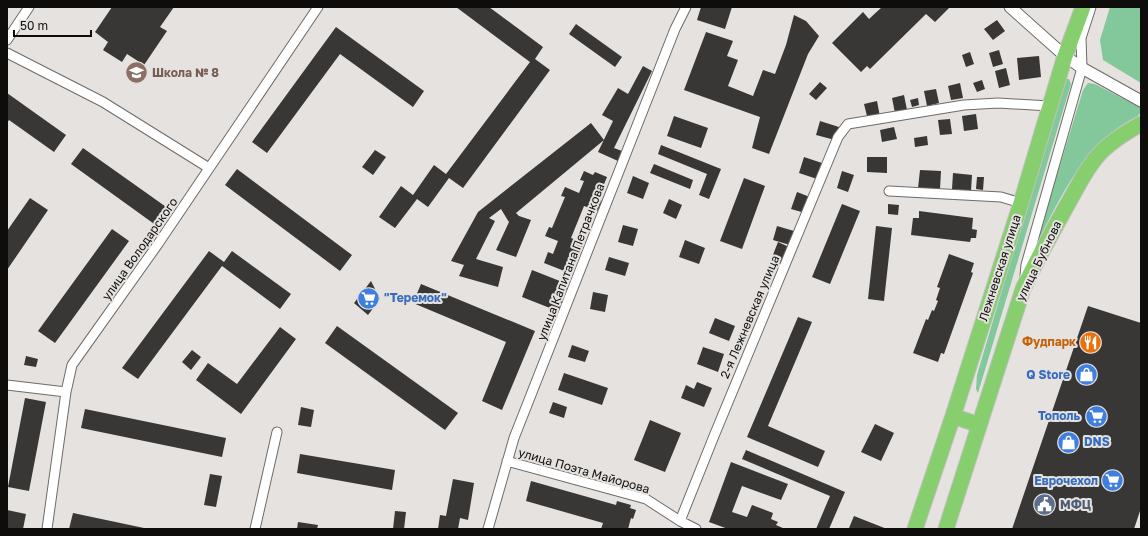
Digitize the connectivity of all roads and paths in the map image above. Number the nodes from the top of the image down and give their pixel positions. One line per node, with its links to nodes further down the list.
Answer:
1 (29, 7): 7 (street)
2 (318, 7): 14 (street, улица Володарского)
3 (686, 7): 23 (street, улица Капитана Петрачкова)
4 (1010, 7): 9 (street)
5 (1083, 7): 9 (highway, Лежневская улица)
6 (1092, 7): 10 (street, Лежневская улица)
7 (7, 40)
8 (7, 53): 14 (street)
9 (1066, 56): 10 (street); 12 (highway, Лежневская улица)
10 (1082, 68): 11 (street); 17 (street, Лежневская улица)
11 (1141, 101)
12 (1050, 106): 16 (highway, Лежневская улица); 24 (street, 2-я Лежневская улица)
13 (1141, 124): 17 (highway, улица Бубнова)
14 (209, 168): 19 (street, улица Володарского)
15 (888, 191): 16 (street)
16 (1021, 203): 20 (highway, Лежневская улица)
17 (1023, 289): 21 (highway, улица Бубнова)
18 (7, 386): 19 (street)
19 (66, 392): 25 (street, улица Володарского)
20 (953, 416): 21 (highway); 29 (highway, Лежневская улица)
21 (979, 425): 30 (highway)
22 (277, 432): 26 (street)
23 (507, 461): 24 (street, улица Поэта Майорова); 27 (street, улица Капитана Петрачкова)
24 (680, 521): 28 (street, улица Поэта Майорова)
25 (47, 529)
26 (255, 529)
27 (488, 529)
28 (696, 529)
29 (915, 529)
30 (946, 529)

